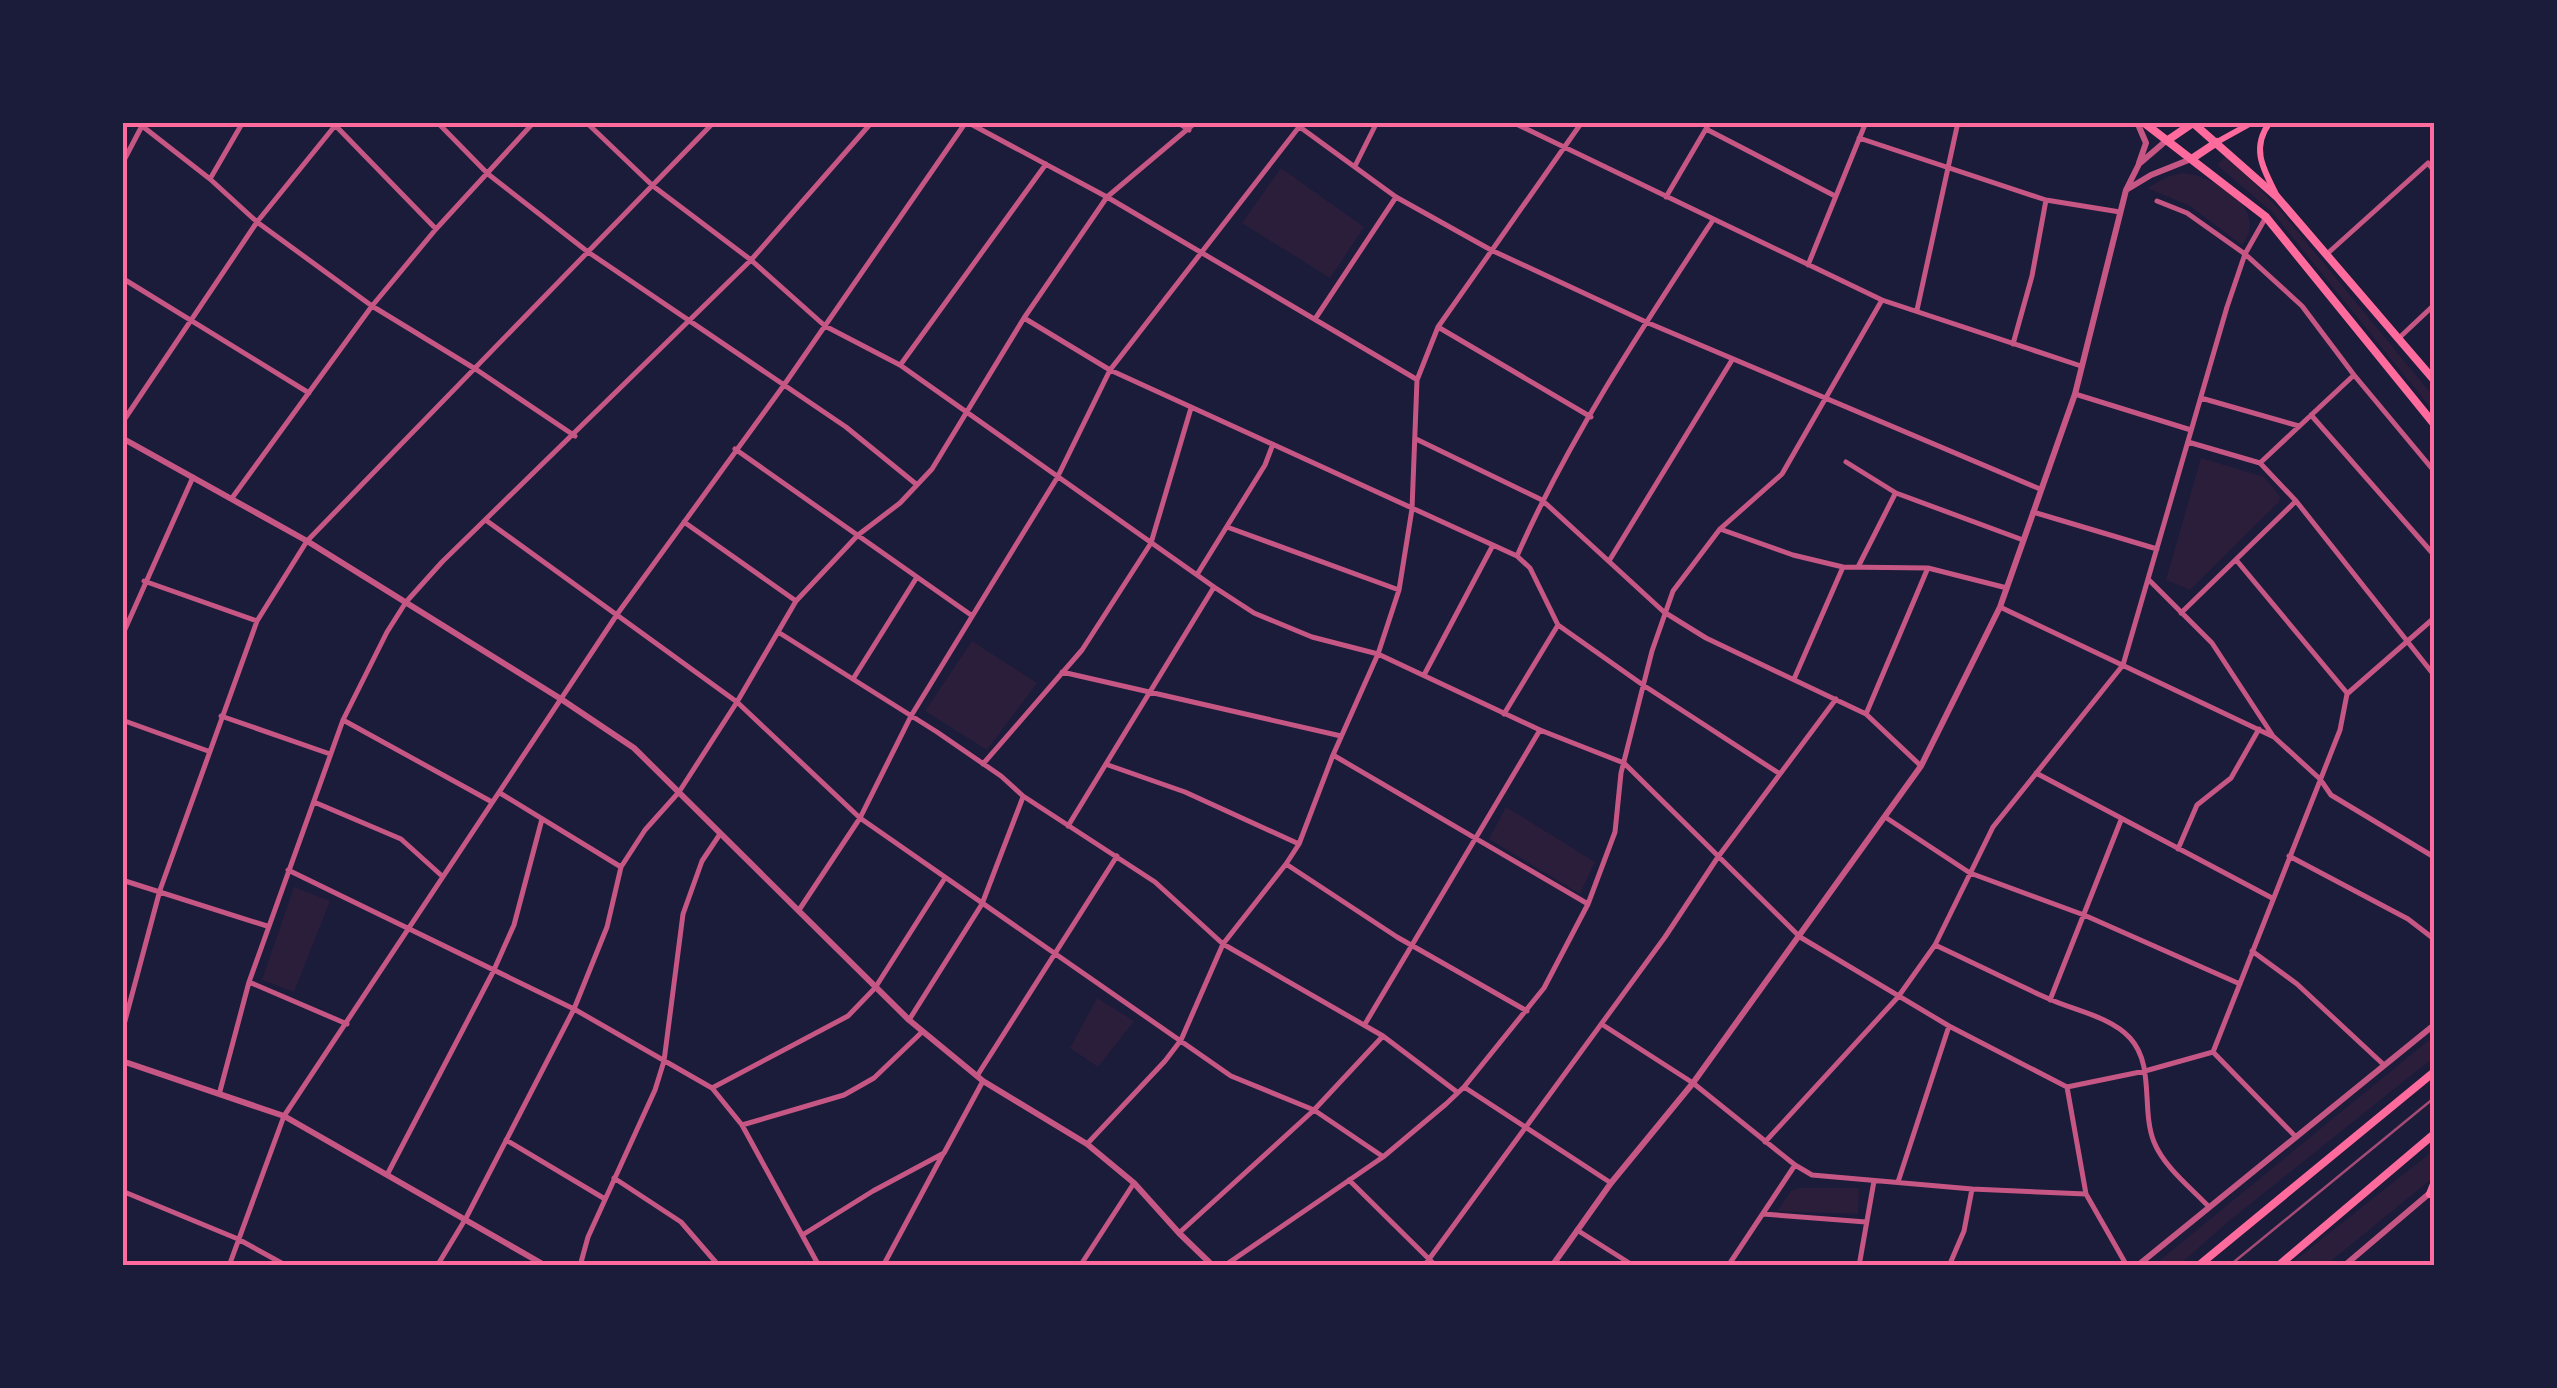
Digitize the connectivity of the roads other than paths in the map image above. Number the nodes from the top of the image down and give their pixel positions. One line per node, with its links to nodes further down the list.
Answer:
1 (243, 122): 36 (street)
2 (437, 122): 35 (street)
3 (534, 122): 35 (street)
4 (586, 122): 37 (street)
5 (714, 122): 37 (street)
6 (872, 122): 56 (street)
7 (967, 122): 30 (street); 68 (street)
8 (1177, 122): 23 (street)
9 (1196, 122): 23 (street)
10 (1377, 122): 32 (street)
11 (1512, 122): 27 (street)
12 (1582, 122): 27 (street)
13 (1958, 122): 33 (street)
14 (2140, 122): 25 (main road); 31 (street)
15 (2253, 122): 26 (main road)
16 (2270, 122): 43 (main road)
17 (336, 123): 49 (street); 50 (street)
18 (1864, 123): 24 (street)
19 (2193, 123): 25 (main road); 26 (main road)
20 (141, 124): 29 (street); 36 (street)
21 (1296, 124): 32 (street); 53 (street)
22 (1708, 126): 39 (street); 42 (street)
23 (1189, 130): 40 (street)
24 (1860, 138): 33 (street); 39 (street)
25 (2168, 140): 28 (main road); 31 (street)
26 (2217, 142): 28 (main road); 43 (main road)
27 (1566, 148): 42 (street); 51 (street)
28 (2193, 158): 38 (street); 47 (main road)
29 (122, 164)
30 (1046, 164): 40 (street); 73 (street)
31 (2139, 164): 38 (street)
32 (1355, 166): 41 (street)
33 (1946, 170): 44 (street); 62 (street)
34 (2434, 171): 54 (street)
35 (488, 174): 50 (street); 52 (street)
36 (210, 179): 49 (street)
37 (652, 186): 52 (street); 56 (street)
38 (2126, 190): 46 (street)
39 (1835, 196): 57 (street)
40 (1107, 197): 53 (street); 63 (street)
41 (1396, 197): 51 (street); 66 (street)
42 (1665, 198): 48 (street)
43 (2278, 198): 54 (main road)
44 (2046, 200): 46 (street); 71 (street)
45 (2157, 201): 55 (street)
46 (2120, 212): 74 (street)
47 (2266, 217): 55 (street); 90 (main road)
48 (1713, 220): 57 (street); 67 (street)
49 (257, 222): 61 (street); 64 (street)
50 (436, 229): 61 (street)
51 (1492, 250): 67 (street); 69 (street)
52 (588, 252): 65 (street); 75 (street)
53 (1200, 252): 66 (street); 76 (street)
54 (2328, 252): 70 (main road)
55 (2246, 254): 77 (street); 83 (street)
56 (751, 260): 65 (street); 68 (street)
57 (1808, 265): 59 (street)
58 (122, 278): 64 (street)
59 (1882, 300): 62 (street); 84 (street)
60 (2434, 305): 70 (street)
61 (372, 306): 75 (street); 81 (street)
62 (1916, 310): 71 (street)
63 (1024, 318): 76 (street); 86 (street)
64 (193, 319): 81 (street); 89 (street)
65 (690, 320): 80 (street); 93 (street)
66 (1315, 320): 78 (street)
67 (1646, 322): 72 (street); 88 (street)
68 (825, 326): 73 (street); 80 (street)
69 (1438, 328): 78 (street); 88 (street)
70 (2400, 338): 79 (main road)
71 (2013, 344): 74 (street)
72 (1732, 360): 84 (street); 124 (street)
73 (900, 365): 86 (street)
74 (2081, 366): 82 (street)
75 (477, 370): 93 (street); 118 (street)
76 (1110, 370): 85 (street); 103 (street)
77 (2354, 375): 87 (street); 101 (street)
78 (1417, 380): 95 (street)
79 (2434, 380)
80 (784, 384): 98 (street); 104 (street)
81 (308, 393): 107 (street)
82 (2075, 394): 92 (street); 105 (street)
83 (2201, 398): 91 (street); 92 (street)
84 (1826, 399): 105 (street); 115 (street)
85 (1190, 408): 97 (street); 119 (street)
86 (966, 411): 103 (street); 104 (street)
87 (2311, 415): 91 (street); 122 (street)
88 (1591, 416): 108 (street)
89 (122, 423)
90 (2434, 424)
91 (2299, 426): 100 (street)
92 (2192, 430): 96 (street)
93 (575, 436): 112 (street)
94 (122, 438): 102 (street)
95 (1416, 439): 108 (street); 110 (street)
96 (2188, 442): 100 (street); 121 (street)
97 (1273, 444): 110 (street); 114 (street)
98 (735, 449): 113 (street); 116 (street)
99 (1846, 462): 106 (street)
100 (2260, 464): 109 (street)
101 (2434, 471)
102 (194, 478): 107 (street); 132 (street)
103 (1057, 478): 119 (street); 142 (street)
104 (918, 485): 116 (street)
105 (2040, 489): 111 (street)
106 (1896, 494): 117 (street); 127 (street)
107 (232, 498): 118 (street)
108 (1542, 500): 123 (street); 124 (street)
109 (2296, 501): 125 (street); 148 (street)
110 (1412, 508): 120 (street); 135 (street)
111 (2032, 512): 117 (street); 121 (street)
112 (487, 521): 137 (street); 141 (street)
113 (684, 522): 136 (street); 141 (street)
114 (1227, 526): 129 (street); 135 (street)
115 (1720, 529): 126 (street); 139 (street)
116 (858, 535): 130 (street); 136 (street)
117 (2023, 540): 134 (street)
118 (307, 541): 137 (street); 144 (street)
119 (1152, 543): 129 (street); 151 (street)
120 (1492, 545): 123 (street); 153 (street)
121 (2157, 549): 131 (street)
122 (2434, 555)
123 (1516, 556): 145 (street)
124 (1609, 561): 139 (street)
125 (2237, 561): 140 (street); 158 (street)
126 (1843, 567): 127 (street); 154 (street)
127 (1858, 567): 128 (street)
128 (1928, 568): 134 (street); 163 (street)
129 (1198, 573): 133 (street)
130 (916, 576): 142 (street); 155 (street)
131 (2148, 580): 140 (street); 150 (street)
132 (144, 581): 144 (street); 147 (street)
133 (1214, 587): 149 (street); 157 (street)
134 (2007, 588): 138 (street)
135 (1400, 590): 149 (street)
136 (796, 601): 146 (street)
137 (406, 602): 159 (street); 167 (street)
138 (2000, 607): 150 (street); 178 (street)
139 (1664, 612): 154 (street); 156 (street)
140 (2181, 612): 171 (street)
141 (618, 613): 159 (street); 161 (street)
142 (971, 614): 165 (street)
143 (2434, 618): 148 (street)
144 (257, 621): 164 (street)
145 (1558, 624): 156 (street); 162 (street)
146 (778, 632): 155 (street); 161 (street)
147 (122, 636)
148 (2407, 642): 152 (street); 158 (street)
149 (1378, 654): 153 (street); 170 (street)
150 (2123, 665): 168 (street); 179 (street)
151 (1062, 672): 157 (street); 175 (street)
152 (2434, 675)
153 (1424, 676): 162 (street)
154 (1794, 679): 160 (street)
155 (853, 680): 165 (street)
156 (1643, 685): 176 (street); 180 (street)
157 (1150, 694): 170 (street); 177 (street)
158 (2347, 694): 181 (street)
159 (561, 699): 182 (street); 183 (street)
160 (1836, 699): 163 (street); 180 (street)
161 (738, 702): 183 (street); 188 (street)
162 (1504, 714): 169 (street)
163 (1866, 714): 178 (street)
164 (221, 716): 172 (street); 173 (street)
165 (911, 716): 175 (street); 188 (street)
166 (122, 720): 172 (street)
167 (343, 720): 173 (street); 186 (street)
168 (2259, 729): 171 (street); 195 (street)
169 (1540, 730): 176 (street); 193 (street)
170 (1341, 736): 174 (street)
171 (2274, 737): 181 (street)
172 (208, 752): 207 (street)
173 (330, 754): 185 (street)
174 (1332, 755): 193 (street); 194 (street)
175 (983, 764): 184 (street)
176 (1624, 764): 198 (street); 210 (street)
177 (1108, 765): 191 (street); 194 (street)
178 (1921, 766): 187 (street)
179 (2036, 772): 190 (street); 203 (street)
180 (1780, 774): 198 (street)
181 (2320, 779): 197 (street); 199 (street)
182 (499, 792): 186 (street); 189 (street)
183 (680, 792): 192 (street); 201 (street)
184 (1024, 796): 191 (street); 209 (street)
185 (314, 802): 202 (street); 204 (street)
186 (492, 802): 204 (street)
187 (1883, 816): 203 (street); 215 (street)
188 (860, 818): 205 (street); 211 (street)
189 (542, 819): 201 (street); 222 (street)
190 (2121, 820): 195 (street); 212 (street)
191 (1068, 826): 196 (street)
192 (720, 834): 211 (street); 242 (street)
193 (1476, 839): 210 (street); 219 (street)
194 (1299, 844): 200 (street)
195 (2178, 849): 208 (street)
196 (1117, 856): 217 (street); 221 (street)
197 (2289, 856): 208 (street); 216 (street)
198 (1718, 857): 215 (street); 232 (street)
199 (2434, 857)
200 (1286, 864): 217 (street); 219 (street)
201 (621, 866): 228 (street)
202 (288, 870): 213 (street); 214 (street)
203 (1970, 873): 212 (street); 218 (street)
204 (442, 876): 214 (street)
205 (944, 878): 209 (street); 225 (street)
206 (122, 880): 207 (street)
207 (160, 890): 213 (street); 236 (street)
208 (2272, 898): 220 (street)
209 (982, 904): 221 (street); 230 (street)
210 (1588, 904): 229 (street)
211 (797, 913): 225 (street)
212 (2084, 915): 224 (street); 227 (street)
213 (268, 926): 223 (street)
214 (406, 929): 222 (street); 231 (street)
215 (1800, 938): 226 (street); 247 (street)
216 (2434, 938)
217 (1223, 944): 234 (street); 239 (street)
218 (1934, 944): 226 (street); 227 (street)
219 (1410, 945): 229 (street); 234 (street)
220 (2252, 951): 224 (street); 243 (street)
221 (1054, 954): 239 (street); 246 (street)
222 (493, 972): 228 (street); 265 (street)
223 (250, 982): 231 (street); 251 (street)
224 (2240, 984): 240 (street)
225 (874, 988): 230 (street); 250 (street)
226 (1898, 997): 235 (street); 260 (street)
227 (2050, 1000): 244 (street)
228 (574, 1009): 242 (street); 259 (street)
229 (1527, 1012): 248 (street)
230 (909, 1020): 237 (street)
231 (347, 1024): 254 (street)
232 (1602, 1024): 247 (street); 256 (street)
233 (2434, 1024): 243 (street)
234 (1364, 1025): 238 (street)
235 (1949, 1026): 249 (street); 269 (street)
236 (122, 1032)
237 (923, 1032): 246 (street); 255 (street)
238 (1382, 1036): 252 (street); 253 (street)
239 (1181, 1040): 253 (street); 261 (street)
240 (2214, 1052): 244 (street); 258 (street)
241 (122, 1061): 251 (street)
242 (664, 1061): 250 (street); 266 (street)
243 (2384, 1066): 258 (street)
244 (2145, 1071): 249 (street); 277 (street)
245 (2434, 1072): 305 (main road)
246 (980, 1079): 261 (street); 262 (street)
247 (1692, 1083): 260 (street); 271 (street)
248 (1464, 1087): 252 (street); 256 (street)
249 (2066, 1087): 275 (street)
250 (712, 1088): 255 (street)
251 (220, 1091): 254 (street)
252 (1458, 1093): 263 (street)
253 (1314, 1110): 263 (street); 282 (street)
254 (284, 1116): 265 (street); 284 (street)
255 (742, 1125): 283 (street)
256 (1526, 1125): 271 (street); 285 (street)
257 (2434, 1134): 306 (main road)
258 (2296, 1137): 277 (street)
259 (506, 1140): 276 (street); 279 (street)
260 (1766, 1142): 264 (street)
261 (1087, 1144): 270 (street)
262 (944, 1153): 283 (street); 293 (street)
263 (1383, 1157): 267 (street)
264 (1795, 1165): 268 (street); 278 (street)
265 (388, 1174): 279 (street)
266 (614, 1178): 276 (street); 291 (street)
267 (1349, 1180): 285 (street); 296 (street)
268 (1874, 1181): 269 (street); 280 (street)
269 (1898, 1182): 272 (street)
270 (1134, 1183): 282 (street); 294 (street)
271 (1611, 1183): 281 (street)
272 (1972, 1189): 275 (street); 302 (street)
273 (2433, 1189): 307 (street)
274 (122, 1191): 284 (street)
275 (2086, 1194): 303 (street)
276 (606, 1198): 290 (street)
277 (2209, 1208): 304 (street)
278 (1762, 1214): 280 (street); 300 (street)
279 (466, 1218): 288 (street); 289 (street)
280 (1866, 1222): 301 (street)
281 (1576, 1230): 298 (street); 299 (street)
282 (1178, 1233): 295 (street)
283 (804, 1234): 292 (street)
284 (238, 1239): 286 (street); 287 (street)
285 (1427, 1262): 297 (street)
286 (229, 1266)
287 (287, 1266)
288 (437, 1266)
289 (546, 1266)
290 (580, 1266)
291 (719, 1266)
292 (819, 1266)
293 (883, 1266)
294 (1080, 1266)
295 (1213, 1266)
296 (1224, 1266)
297 (1436, 1266)
298 (1552, 1266)
299 (1634, 1266)
300 (1728, 1266)
301 (1859, 1266)
302 (1949, 1266)
303 (2127, 1266)
304 (2137, 1266)
305 (2198, 1266)
306 (2278, 1266)
307 (2344, 1266)

